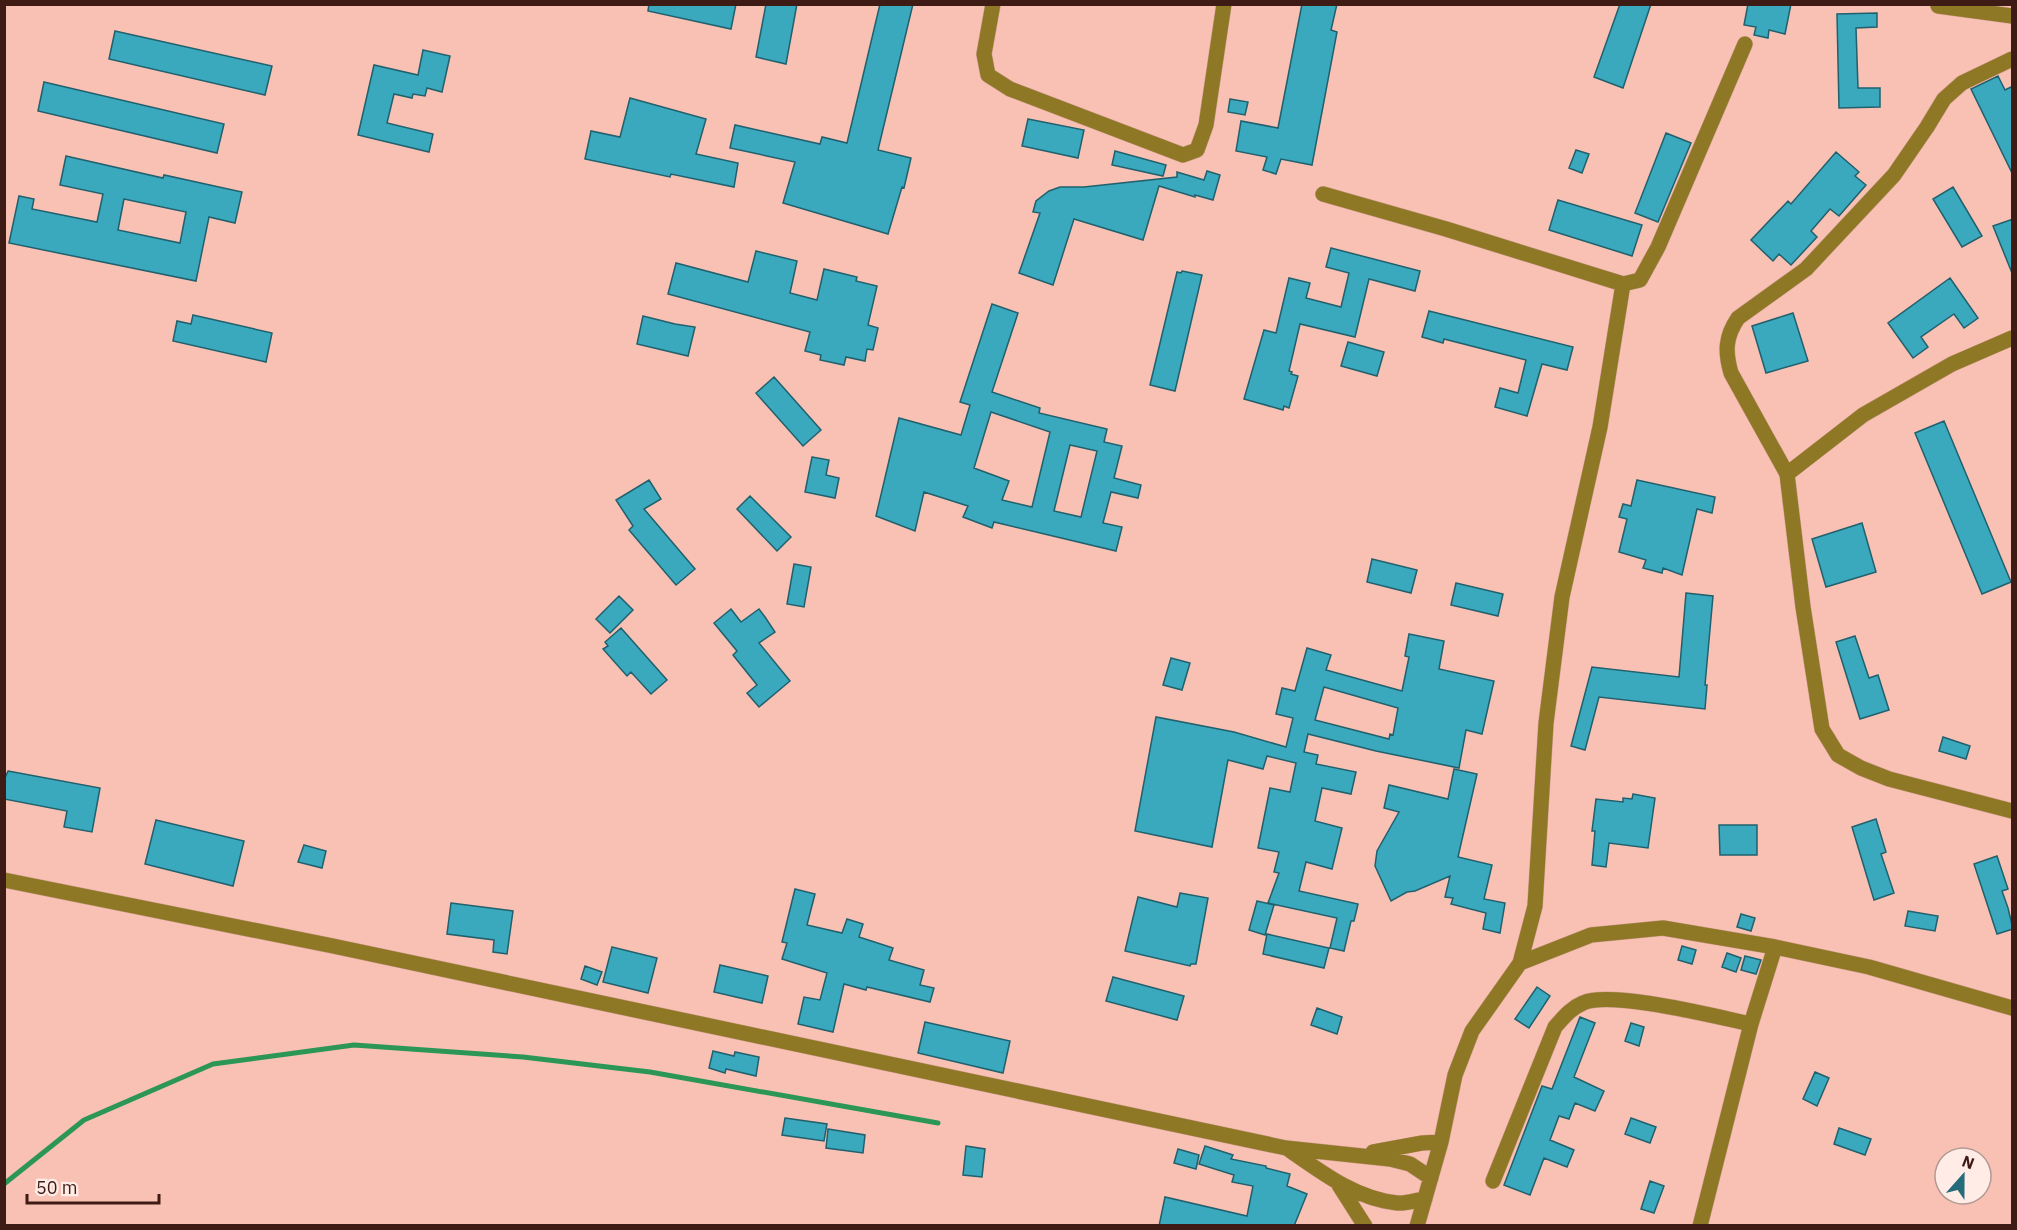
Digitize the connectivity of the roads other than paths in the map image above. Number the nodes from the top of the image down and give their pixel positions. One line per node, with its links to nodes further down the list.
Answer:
1 (993, 4): 2 (street)
2 (1224, 4)
3 (1938, 6): 4 (street)
4 (2013, 16)
5 (1745, 44): 8 (street)
6 (2013, 59): 10 (street)
7 (1323, 194): 8 (street)
8 (1623, 284): 14 (street)
9 (2013, 338): 10 (street)
10 (1787, 474): 11 (street)
11 (2013, 811)
12 (4, 880): 18 (street)
13 (1775, 947): 14 (street); 15 (street); 16 (street)
14 (1520, 963): 17 (street)
15 (2013, 1008)
16 (1752, 1024): 21 (street); 26 (street)
17 (1441, 1142): 19 (street); 20 (street)
18 (1286, 1148): 19 (street); 22 (street)
19 (1357, 1155): 20 (street)
20 (1431, 1179): 23 (street)
21 (1493, 1181)
22 (1337, 1182): 23 (street); 24 (street)
23 (1425, 1199): 25 (street)
24 (1365, 1226)
25 (1417, 1226)
26 (1700, 1226)

